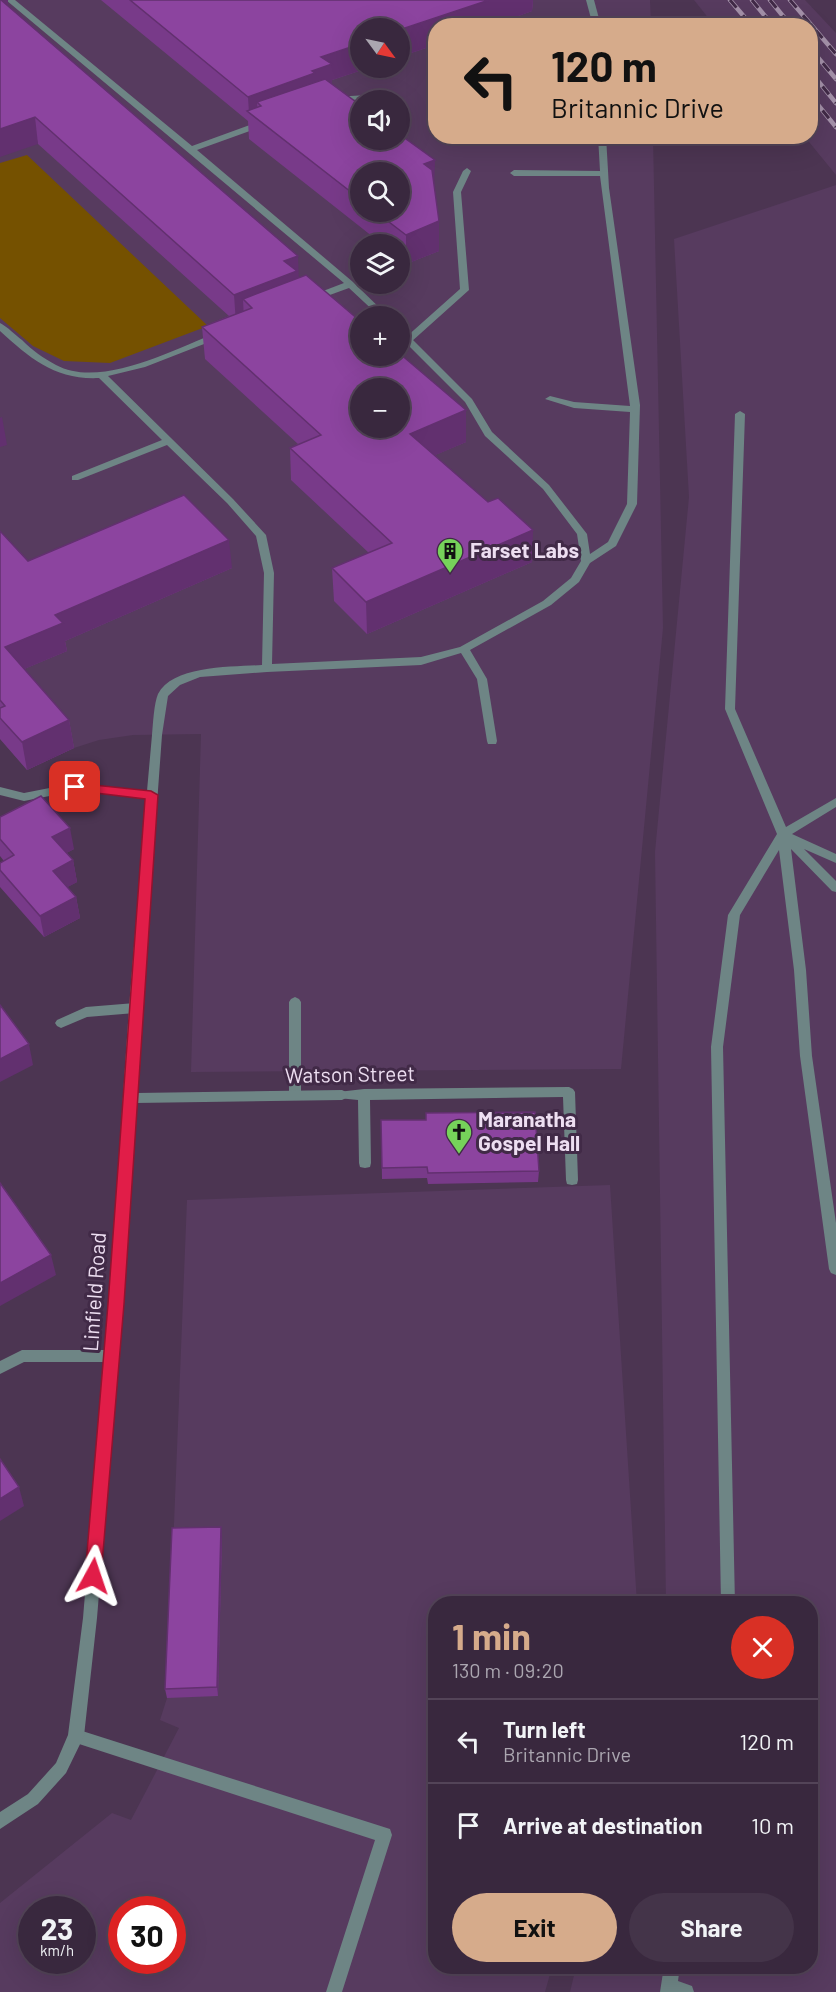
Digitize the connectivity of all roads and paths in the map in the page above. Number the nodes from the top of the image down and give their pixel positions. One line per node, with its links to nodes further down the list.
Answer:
1 (10, 0): 8 (street)
2 (590, 0): 3 (street)
3 (595, 18)
4 (350, 97): 5 (street)
5 (327, 102)
6 (273, 120): 8 (street)
7 (602, 144): 11 (street)
8 (189, 150): 12 (street)
9 (467, 171): 18 (street)
10 (514, 173): 11 (street)
11 (603, 174): 22 (street)
12 (350, 284): 14 (street)
13 (361, 294): 15 (street)
14 (304, 302)
15 (373, 306)
16 (0, 326): 20 (street)
17 (227, 332): 20 (street)
18 (410, 338)
19 (410, 342): 26 (street)
20 (102, 375): 24 (street)
21 (550, 399): 22 (street)
22 (635, 409): 26 (street)
23 (740, 414): 33 (street)
24 (168, 441): 25 (street); 28 (street)
25 (75, 478)
26 (586, 561): 27 (street, Linfield Road)
27 (464, 649): 28 (street, Linfield Road); 29 (street)
28 (267, 668): 31 (street, Linfield Road)
29 (492, 741)
30 (0, 791): 31 (street)
31 (151, 795): 37 (street, Linfield Road)
32 (836, 802): 33 (street)
33 (783, 834): 34 (street); 35 (street); 44 (street); 47 (street)
34 (836, 859)
35 (836, 888)
36 (295, 1002): 40 (street)
37 (135, 1008): 38 (street); 41 (street, Linfield Road)
38 (61, 1023)
39 (364, 1094): 40 (street, Watson Street); 42 (street); 43 (street, Watson Street)
40 (295, 1095): 41 (street, Watson Street)
41 (131, 1098): 45 (street, Linfield Road)
42 (365, 1163)
43 (572, 1180)
44 (836, 1269)
45 (112, 1356): 46 (street); 48 (street, Linfield Road)
46 (0, 1368)
47 (728, 1596)
48 (76, 1736): 49 (street, Linfield Road); 52 (street)
49 (0, 1821)
50 (671, 1974): 51 (street)
51 (668, 1989): 53 (street)
52 (334, 1992)
53 (686, 1992)

